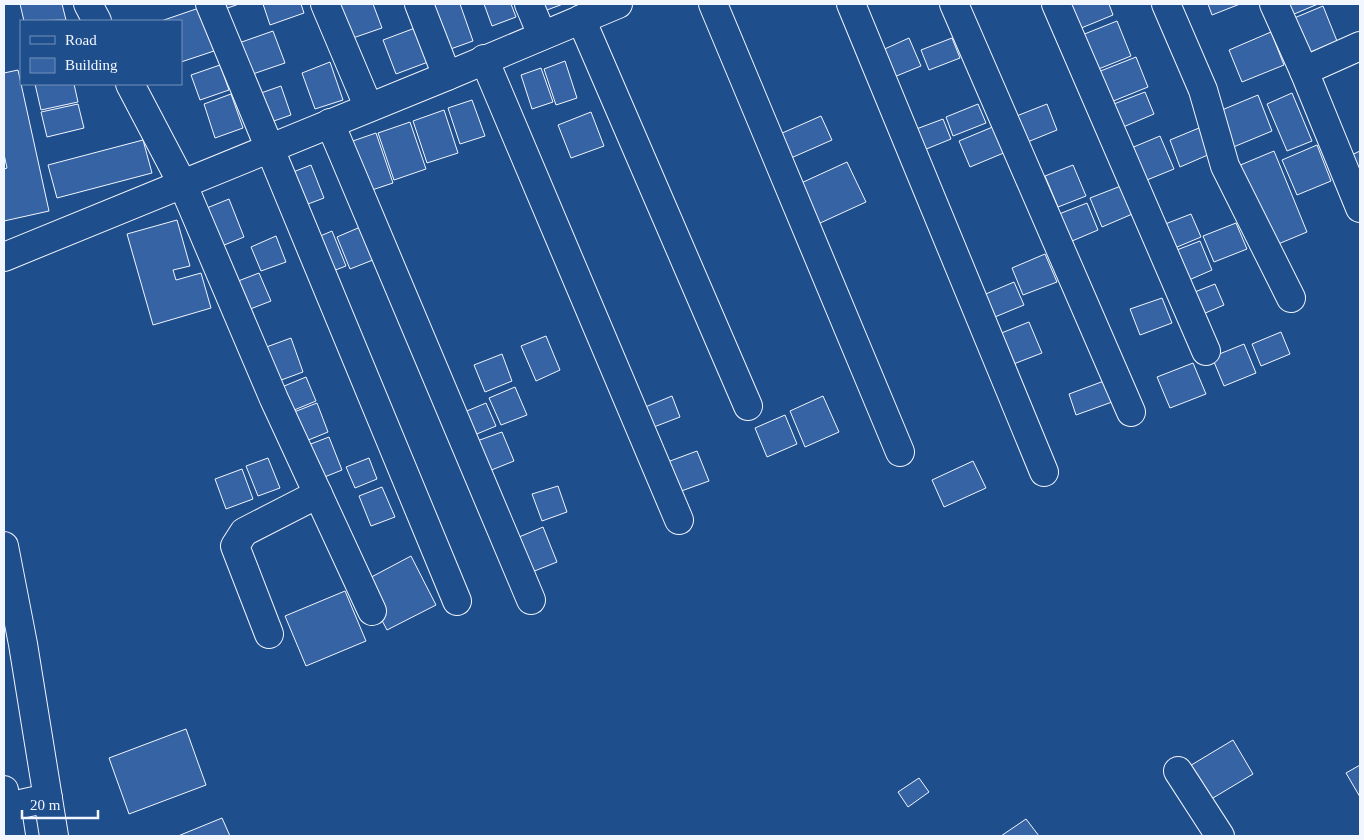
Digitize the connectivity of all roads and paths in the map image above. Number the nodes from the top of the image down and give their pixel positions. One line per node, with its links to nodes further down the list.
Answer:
1 (88, 4): 14 (street)
2 (210, 4): 23 (street)
3 (324, 4): 21 (street)
4 (419, 4): 19 (street)
5 (529, 4): 15 (street)
6 (618, 4): 13 (street)
7 (713, 4): 31 (street)
8 (851, 4): 32 (street)
9 (954, 4): 30 (street)
10 (1056, 4): 28 (street)
11 (1166, 4): 27 (street)
12 (1274, 4): 18 (street)
13 (581, 19): 15 (street); 29 (street)
14 (96, 20)
15 (542, 35): 17 (street)
16 (1360, 46): 18 (street)
17 (484, 59): 19 (street); 34 (street)
18 (1304, 71): 25 (street)
19 (447, 76): 21 (street)
20 (131, 85): 24 (street)
21 (368, 106): 22 (street)
22 (330, 123): 23 (street); 36 (street)
23 (270, 149): 24 (street); 37 (street)
24 (183, 185): 26 (street); 33 (street)
25 (1360, 208)
26 (4, 257)
27 (1291, 298)
28 (1206, 351)
29 (748, 406)
30 (1130, 412)
31 (900, 452)
32 (1044, 472)
33 (318, 494): 38 (street); 39 (street)
34 (679, 520)
35 (4, 546): 41 (street)
36 (531, 600)
37 (457, 601)
38 (372, 611)
39 (269, 634)
40 (1178, 771): 45 (street)
41 (48, 798): 42 (street); 44 (street)
42 (5, 799): 43 (street)
43 (11, 836)
44 (54, 836)
45 (1220, 836)

